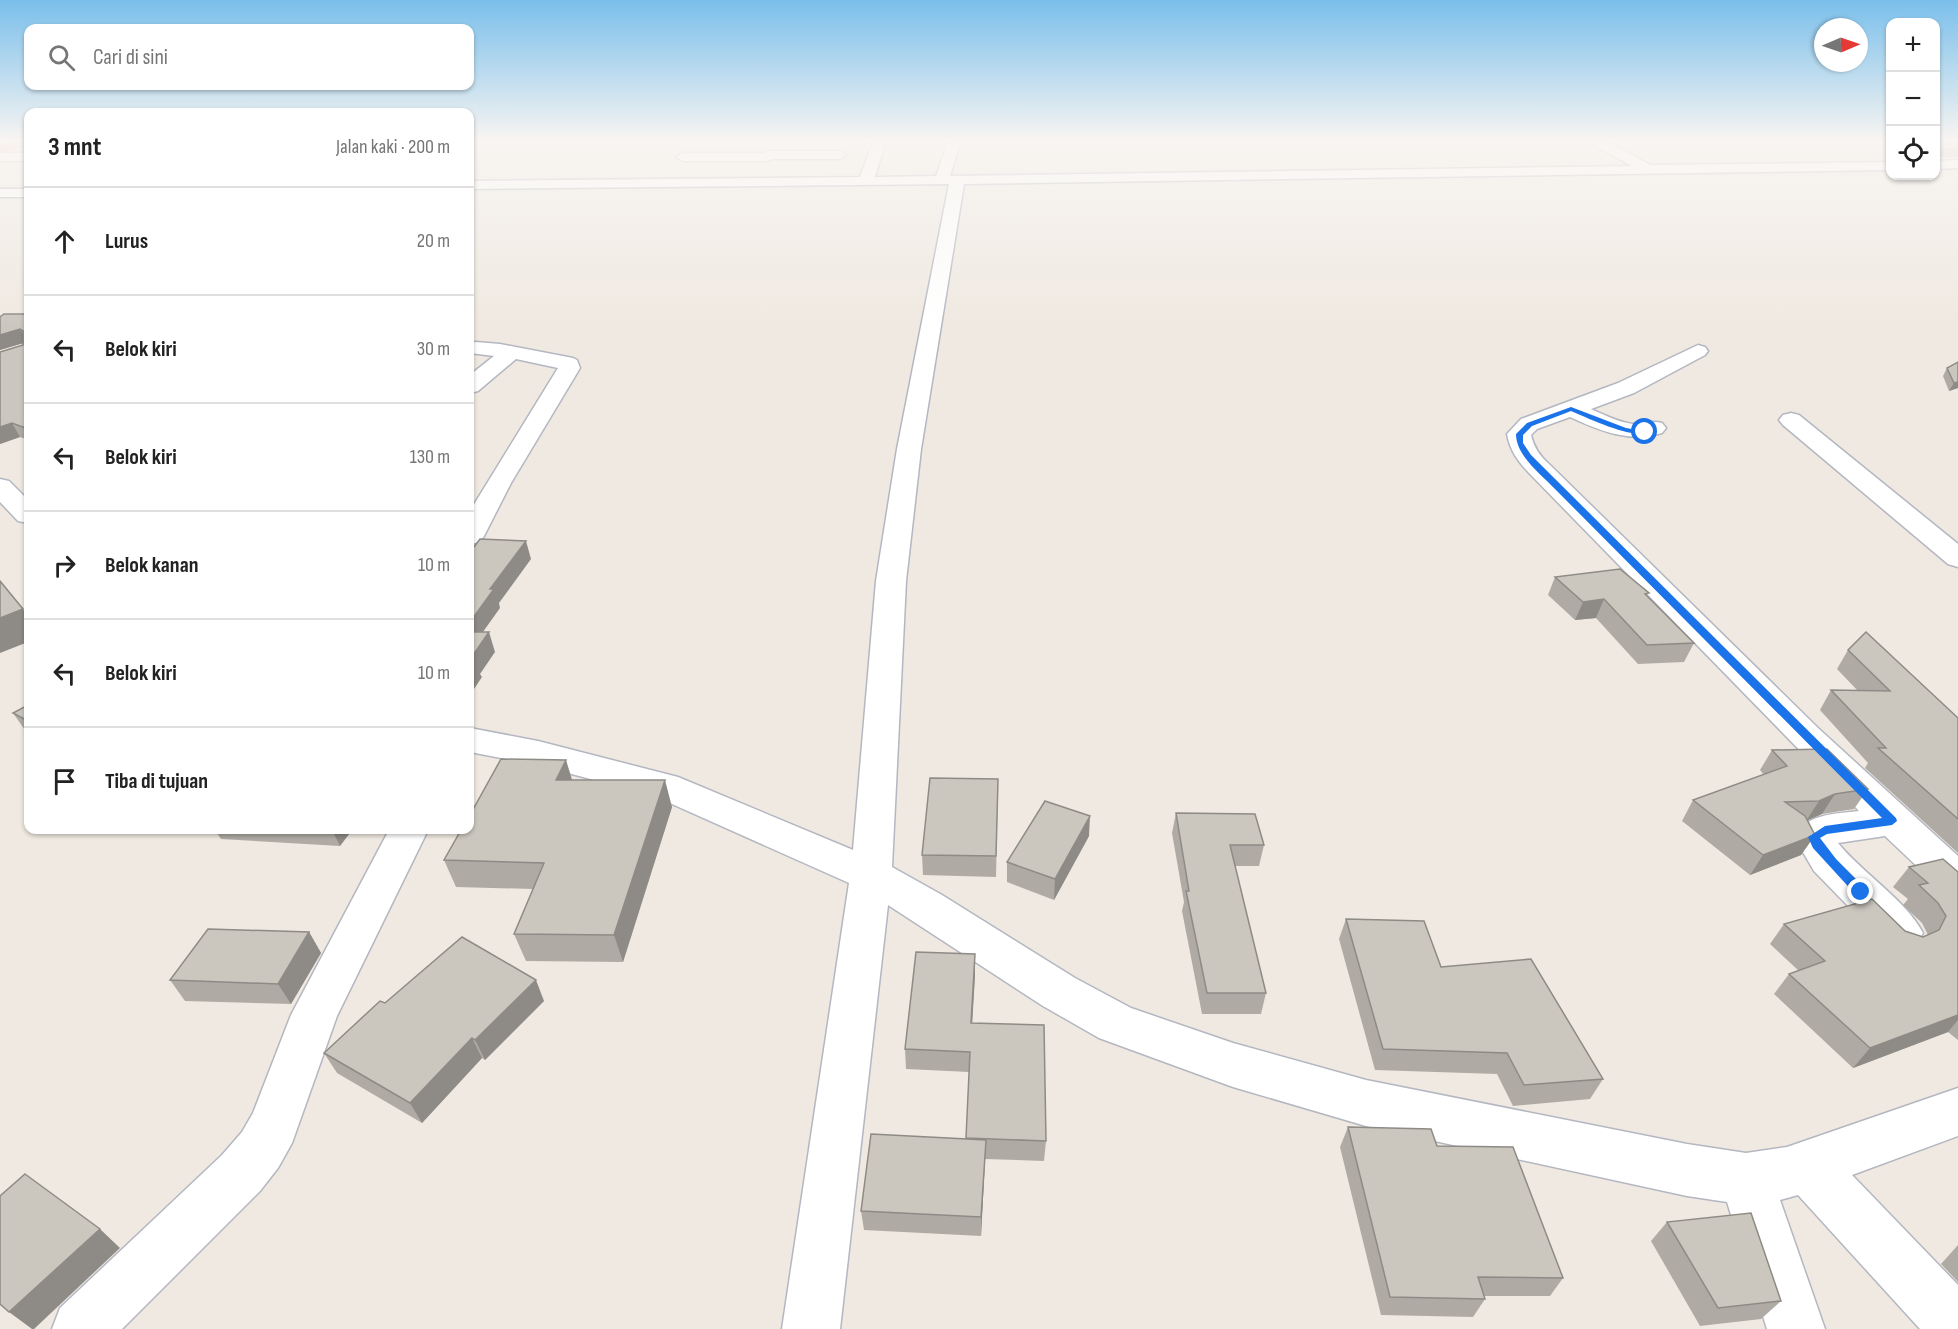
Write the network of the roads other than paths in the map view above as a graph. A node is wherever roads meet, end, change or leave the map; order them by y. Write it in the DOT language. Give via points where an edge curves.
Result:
graph roads {
  1 [pos="947,202"];
  2 [pos="476,348"];
  3 [pos="1698,351"];
  4 [pos="511,353"];
  5 [pos="474,383"];
  6 [pos="1571,409"];
  7 [pos="1791,420"];
  8 [pos="1654,428"];
  9 [pos="498,483"];
  10 [pos="474,484"];
  11 [pos="0,487"];
  12 [pos="24,510"];
  13 [pos="474,528"];
  14 [pos="1958,558"];
  15 [pos="474,741"];
  16 [pos="1892,821"];
  17 [pos="406,834"];
  18 [pos="864,872"];
  19 [pos="1958,880"];
  20 [pos="1905,937"];
  21 [pos="1958,1112"];
  22 [pos="1806,1165"];
  23 [pos="1746,1179"];
  24 [pos="1958,1327"];
  25 [pos="81,1329"];
  26 [pos="811,1329"];
  27 [pos="1796,1329"];
  1 -- 18 [label="street" via="891,581"];
  2 -- 4 [label="street"];
  3 -- 6 [label="street" via="1626,388"];
  4 -- 5 [label="street"];
  4 -- 9 [label="street" via="569,364 569,368"];
  6 -- 8 [label="street" via="1633,432"];
  6 -- 16 [label="street" via="1529,424 1519,434 1519,443 1528,456"];
  7 -- 14 [label="street"];
  9 -- 10 [label="street"];
  9 -- 13 [label="street"];
  11 -- 12 [label="street"];
  15 -- 18 [label="street" via="665,786"];
  16 -- 19 [label="street"];
  16 -- 20 [label="street" via="1825,830 1814,837 1832,862"];
  17 -- 25 [label="street" via="314,1015 274,1126 260,1150"];
  18 -- 23 [label="street" via="1116,1024 1233,1065 1366,1103"];
  18 -- 26 [label="street"];
  21 -- 22 [label="street"];
  22 -- 23 [label="street" via="1787,1173"];
  22 -- 24 [label="street"];
  23 -- 27 [label="street"];
}
